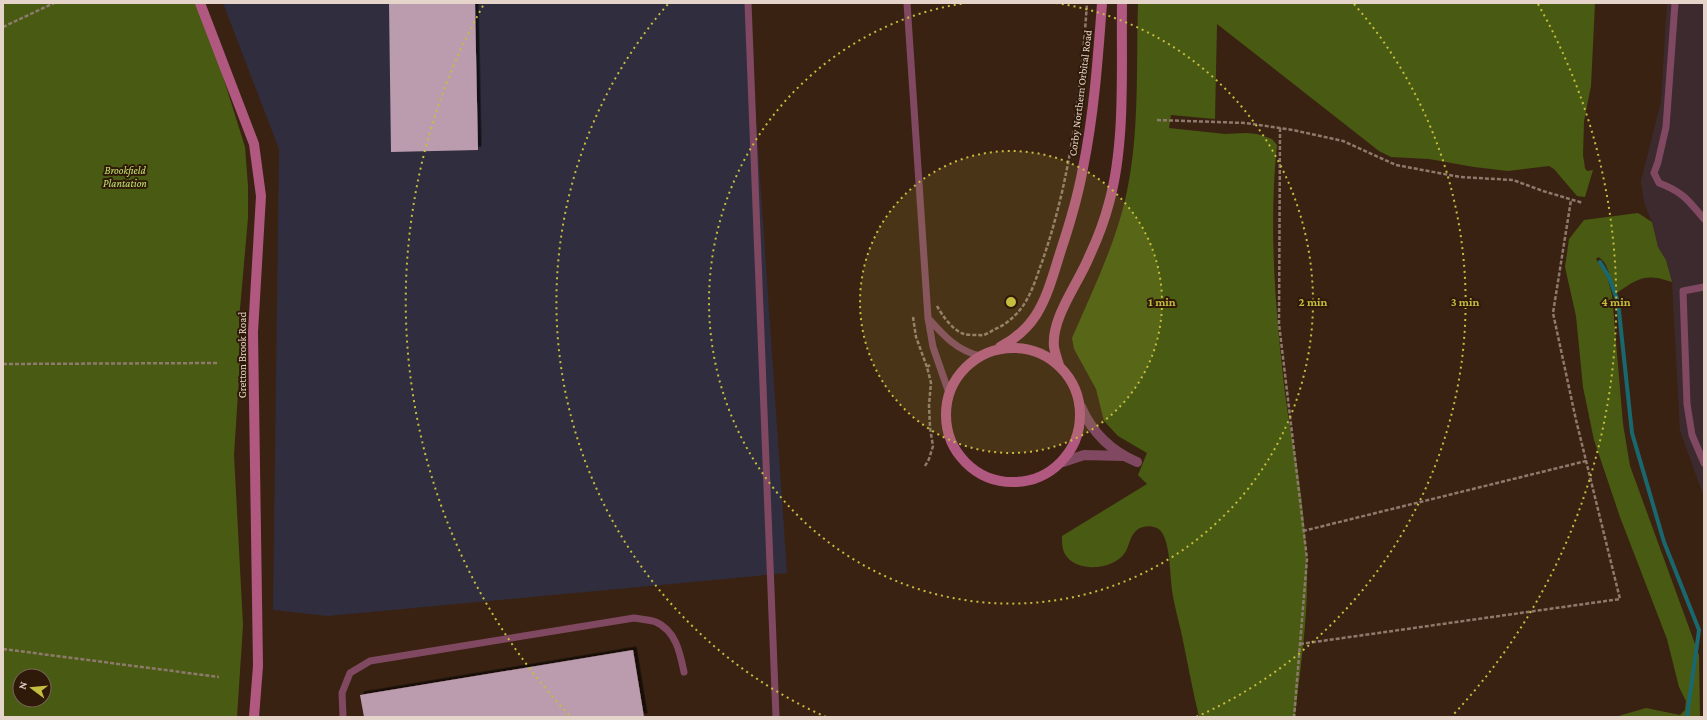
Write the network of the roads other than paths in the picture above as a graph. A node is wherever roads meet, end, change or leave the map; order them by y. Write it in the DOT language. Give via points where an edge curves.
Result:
graph roads {
  1 [pos="200,3"];
  2 [pos="748,3"];
  3 [pos="907,3"];
  4 [pos="1102,3"];
  5 [pos="1122,3"];
  6 [pos="1675,3"];
  7 [pos="1704,220"];
  8 [pos="1704,286"];
  9 [pos="928,318"];
  10 [pos="995,350"];
  11 [pos="981,356"];
  12 [pos="1059,365"];
  13 [pos="949,393"];
  14 [pos="1081,407"];
  15 [pos="1125,456"];
  16 [pos="1063,462"];
  17 [pos="1137,462"];
  18 [pos="1704,463"];
  19 [pos="684,672"];
  20 [pos="254,717"];
  21 [pos="343,717"];
  22 [pos="776,717"];
  1 -- 20 [label="street, Gretton Brook Road" via="254,144 261,196 252,332 258,666"];
  2 -- 22 [label="lane"];
  3 -- 9 [label="lane"];
  4 -- 10 [label="street, Corby Northern Orbital Road" via="1093,106 1083,168 1071,218 1046,296 1036,316 1020,334"];
  5 -- 12 [label="street" via="1120,126 1115,172 1098,238 1060,314 1054,347"];
  6 -- 7 [label="lane" via="1666,127 1654,173 1659,183 1676,189"];
  8 -- 18 [label="lane" via="1683,291 1688,404 1692,435"];
  9 -- 11 [label="lane" via="954,344"];
  9 -- 13 [label="lane" via="933,347"];
  10 -- 11 [label="street"];
  10 -- 12 [label="street" via="1018,347 1040,353"];
  11 -- 13 [label="street" via="957,378"];
  12 -- 14 [label="street" via="1077,391"];
  13 -- 16 [label="street" via="946,412 948,432 955,450 968,466 987,478 1008,483 1028,482 1047,474"];
  14 -- 15 [label="street" via="1095,432"];
  14 -- 16 [label="street" via="1080,426 1074,445"];
  15 -- 16 [label="street" via="1084,455"];
  15 -- 17 [label="street"];
  19 -- 21 [label="lane" via="680,652 672,634 656,622 634,618 370,661 350,674 342,693"];
}
